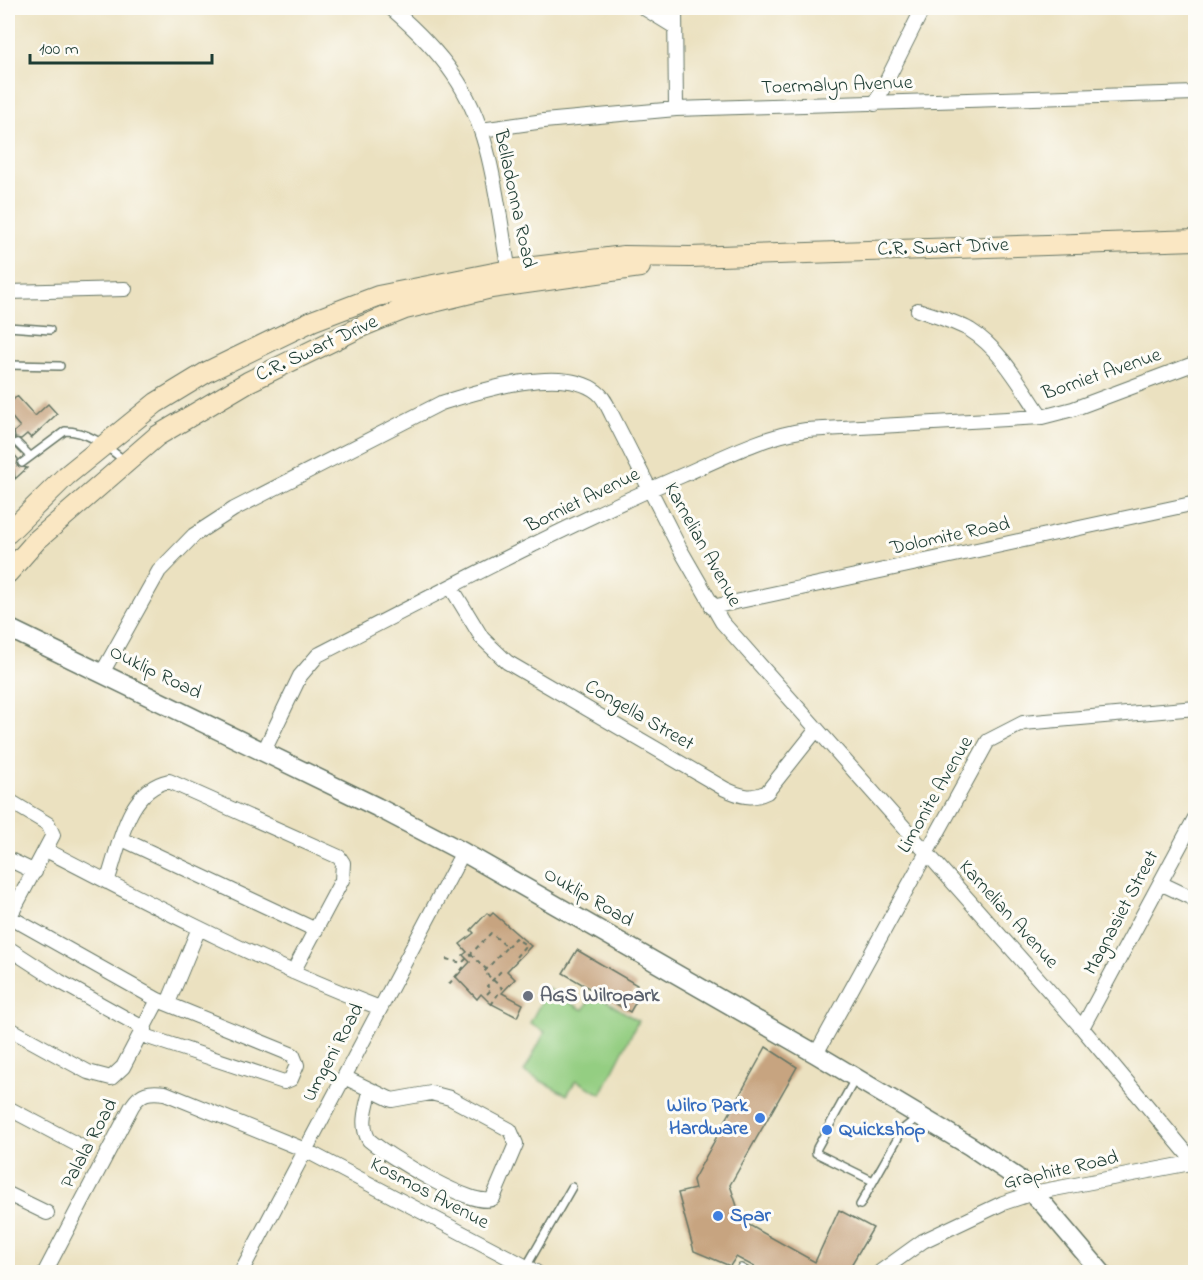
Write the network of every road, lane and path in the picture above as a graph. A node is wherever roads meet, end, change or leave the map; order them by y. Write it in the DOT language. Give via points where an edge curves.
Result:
graph roads {
  1 [pos="391,8"];
  2 [pos="644,8"];
  3 [pos="675,8"];
  4 [pos="923,8"];
  5 [pos="675,27"];
  6 [pos="1196,93"];
  7 [pos="875,104"];
  8 [pos="676,109"];
  9 [pos="481,130"];
  10 [pos="1196,240"];
  11 [pos="511,278"];
  12 [pos="125,289"];
  13 [pos="8,292"];
  14 [pos="918,310"];
  15 [pos="8,327"];
  16 [pos="50,330"];
  17 [pos="1196,363"];
  18 [pos="8,364"];
  19 [pos="60,366"];
  20 [pos="1042,417"];
  21 [pos="17,443"];
  22 [pos="103,444"];
  23 [pos="30,456"];
  24 [pos="125,461"];
  25 [pos="22,463"];
  26 [pos="649,490"];
  27 [pos="1196,503"];
  28 [pos="8,528"];
  29 [pos="8,573"];
  30 [pos="451,586"];
  31 [pos="712,607"];
  32 [pos="8,628"];
  33 [pos="102,673"];
  34 [pos="1196,708"];
  35 [pos="817,729"];
  36 [pos="264,751"];
  37 [pos="8,800"];
  38 [pos="1196,816"];
  39 [pos="122,839"];
  40 [pos="46,850"];
  41 [pos="463,852"];
  42 [pos="926,852"];
  43 [pos="8,859"];
  44 [pos="34,872"];
  45 [pos="107,882"];
  46 [pos="1160,883"];
  47 [pos="1196,900"];
  48 [pos="8,919"];
  49 [pos="199,928"];
  50 [pos="316,930"];
  51 [pos="507,947"];
  52 [pos="8,948"];
  53 [pos="471,954"];
  54 [pos="515,958"];
  55 [pos="446,959"];
  56 [pos="462,963"];
  57 [pos="487,969"];
  58 [pos="503,969"];
  59 [pos="293,972"];
  60 [pos="492,980"];
  61 [pos="449,984"];
  62 [pos="487,994"];
  63 [pos="163,1002"];
  64 [pos="380,1008"];
  65 [pos="489,1008"];
  66 [pos="8,1028"];
  67 [pos="1082,1028"];
  68 [pos="144,1032"];
  69 [pos="816,1054"];
  70 [pos="344,1077"];
  71 [pos="855,1078"];
  72 [pos="370,1092"];
  73 [pos="8,1108"];
  74 [pos="920,1116"];
  75 [pos="80,1146"];
  76 [pos="305,1150"];
  77 [pos="1195,1162"];
  78 [pos="873,1181"];
  79 [pos="572,1187"];
  80 [pos="1033,1193"];
  81 [pos="8,1194"];
  82 [pos="860,1205"];
  83 [pos="47,1213"];
  84 [pos="531,1270"];
  85 [pos="45,1272"];
  86 [pos="241,1272"];
  87 [pos="880,1272"];
  88 [pos="1101,1272"];
  1 -- 9 [label="street, Belladonna Road" via="435,50 455,76"];
  2 -- 5 [label="street"];
  3 -- 5 [label="street"];
  4 -- 7 [label="street"];
  5 -- 8 [label="street"];
  6 -- 7 [label="street, Toermalyn Avenue"];
  7 -- 8 [label="street, Toermalyn Avenue"];
  8 -- 9 [label="street, Toermalyn Avenue"];
  9 -- 11 [label="street, Belladonna Road"];
  10 -- 11 [label="main road, C.R. Swart Drive" via="624,256"];
  11 -- 22 [label="main road, C.R. Swart Drive" via="378,296 312,321 207,372 156,403"];
  11 -- 24 [label="main road, C.R. Swart Drive" via="405,309 363,326 192,413"];
  12 -- 13 [label="street"];
  14 -- 20 [label="street" via="977,335 1000,358"];
  15 -- 16 [label="lane"];
  17 -- 20 [label="street, Borniet Avenue"];
  18 -- 19 [label="lane"];
  20 -- 26 [label="street, Borniet Avenue" via="794,432 738,451"];
  21 -- 23 [label="lane"];
  22 -- 23 [label="lane" via="82,432 65,431"];
  22 -- 24 [label="lane"];
  22 -- 28 [label="main road, C.R. Swart Drive"];
  23 -- 25 [label="lane"];
  24 -- 29 [label="main road, C.R. Swart Drive" via="37,540"];
  26 -- 30 [label="street, Borniet Avenue"];
  26 -- 31 [label="street, Karnelian Avenue"];
  26 -- 33 [label="street, Karnelian Avenue" via="599,393 588,386 560,379 536,381 441,403 234,509 194,535 159,572"];
  27 -- 31 [label="street, Dolomite Road"];
  30 -- 35 [label="street, Congella Street" via="482,638 507,662 741,796 768,792"];
  30 -- 36 [label="street, Borniet Avenue" via="311,660"];
  31 -- 35 [label="street, Karnelian Avenue"];
  32 -- 33 [label="street, Ouklip Road"];
  33 -- 36 [label="street, Ouklip Road"];
  34 -- 42 [label="street, Limonite Avenue" via="1029,723 999,734 982,748"];
  35 -- 42 [label="street, Karnelian Avenue"];
  36 -- 41 [label="street, Ouklip Road"];
  37 -- 40 [label="street" via="48,824 53,835"];
  38 -- 46 [label="street, Magnasiet Street"];
  39 -- 45 [label="street"];
  39 -- 50 [label="street"];
  39 -- 50 [label="street" via="133,806 157,783 169,781 339,857 343,863 342,880"];
  40 -- 44 [label="street"];
  40 -- 45 [label="street"];
  41 -- 64 [label="street, Umgeni Road"];
  41 -- 69 [label="street, Ouklip Road"];
  42 -- 67 [label="street, Karnelian Avenue"];
  42 -- 69 [label="street, Limonite Avenue"];
  43 -- 44 [label="street"];
  44 -- 48 [label="street"];
  45 -- 49 [label="street"];
  46 -- 47 [label="street"];
  46 -- 67 [label="street, Magnasiet Street"];
  48 -- 63 [label="street"];
  49 -- 59 [label="street"];
  49 -- 63 [label="street"];
  50 -- 59 [label="street"];
  51 -- 53 [label="path" via="491,933"];
  51 -- 54 [label="path" via="515,938 526,945"];
  51 -- 57 [label="path"];
  52 -- 68 [label="street"];
  53 -- 56 [label="path"];
  53 -- 57 [label="path"];
  55 -- 56 [label="path"];
  56 -- 61 [label="path" via="463,968"];
  57 -- 60 [label="path" via="484,972"];
  58 -- 60 [label="path"];
  59 -- 64 [label="street"];
  60 -- 62 [label="path"];
  60 -- 65 [label="path" via="502,988"];
  63 -- 68 [label="street"];
  63 -- 68 [label="street" via="293,1055 297,1065 294,1075 288,1081 280,1081"];
  64 -- 70 [label="street, Umgeni Road"];
  66 -- 68 [label="street" via="106,1078 123,1067"];
  67 -- 77 [label="street, Karnelian Avenue"];
  69 -- 71 [label="street, Ouklip Road"];
  70 -- 72 [label="street"];
  70 -- 76 [label="street, Umgeni Road"];
  71 -- 74 [label="street, Ouklip Road"];
  71 -- 78 [label="lane" via="816,1153"];
  72 -- 72 [label="street" via="392,1100 438,1094 510,1130 516,1144 493,1198 486,1202 465,1196 369,1140 364,1118"];
  73 -- 75 [label="street"];
  74 -- 78 [label="lane" via="903,1129"];
  74 -- 80 [label="street, Ouklip Road" via="1016,1176"];
  76 -- 84 [label="street, Kosmos Avenue"];
  76 -- 85 [label="street, Palala Road" via="165,1093 146,1092 132,1106"];
  76 -- 86 [label="street, Umgeni Road"];
  77 -- 80 [label="street, Graphite Road"];
  78 -- 82 [label="lane"];
  79 -- 84 [label="lane"];
  80 -- 87 [label="street, Graphite Road" via="965,1219 923,1241"];
  80 -- 88 [label="street, Ouklip Road"];
  81 -- 83 [label="street"];
}
